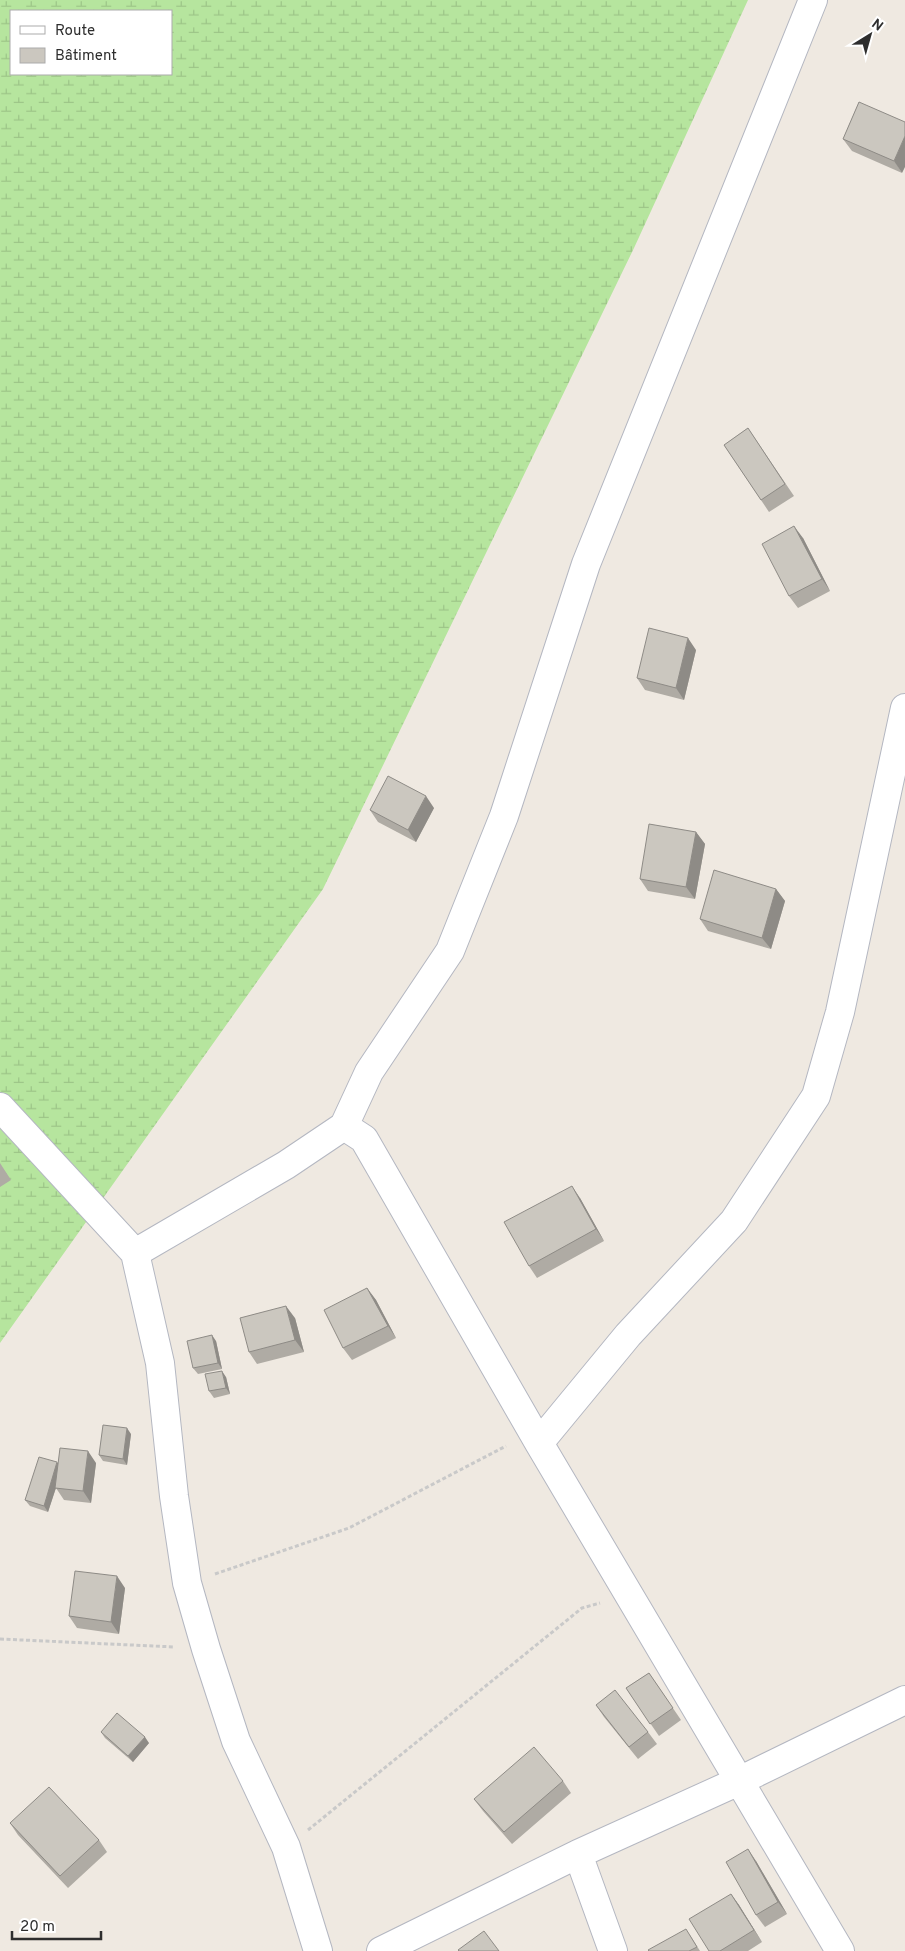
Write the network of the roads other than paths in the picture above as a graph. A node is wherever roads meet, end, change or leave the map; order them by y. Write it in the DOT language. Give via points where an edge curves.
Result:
graph roads {
  1 [pos="813,0"];
  2 [pos="905,708"];
  3 [pos="0,1107"];
  4 [pos="344,1126"];
  5 [pos="135,1253"];
  6 [pos="536,1437"];
  7 [pos="905,1700"];
  8 [pos="739,1781"];
  9 [pos="578,1854"];
  10 [pos="318,1951"];
  11 [pos="381,1951"];
  12 [pos="613,1951"];
  13 [pos="840,1951"];
  1 -- 4 [label="street" via="586,564 504,816 450,951 370,1072"];
  2 -- 6 [label="street" via="840,1012 816,1096 734,1221"];
  3 -- 5 [label="street"];
  4 -- 5 [label="street" via="286,1165"];
  4 -- 6 [label="street" via="364,1140"];
  5 -- 10 [label="street" via="160,1363 174,1496 188,1583 236,1741 286,1847"];
  6 -- 8 [label="street"];
  7 -- 8 [label="street"];
  8 -- 9 [label="street"];
  8 -- 13 [label="street"];
  9 -- 11 [label="street"];
  9 -- 12 [label="street"];
}
